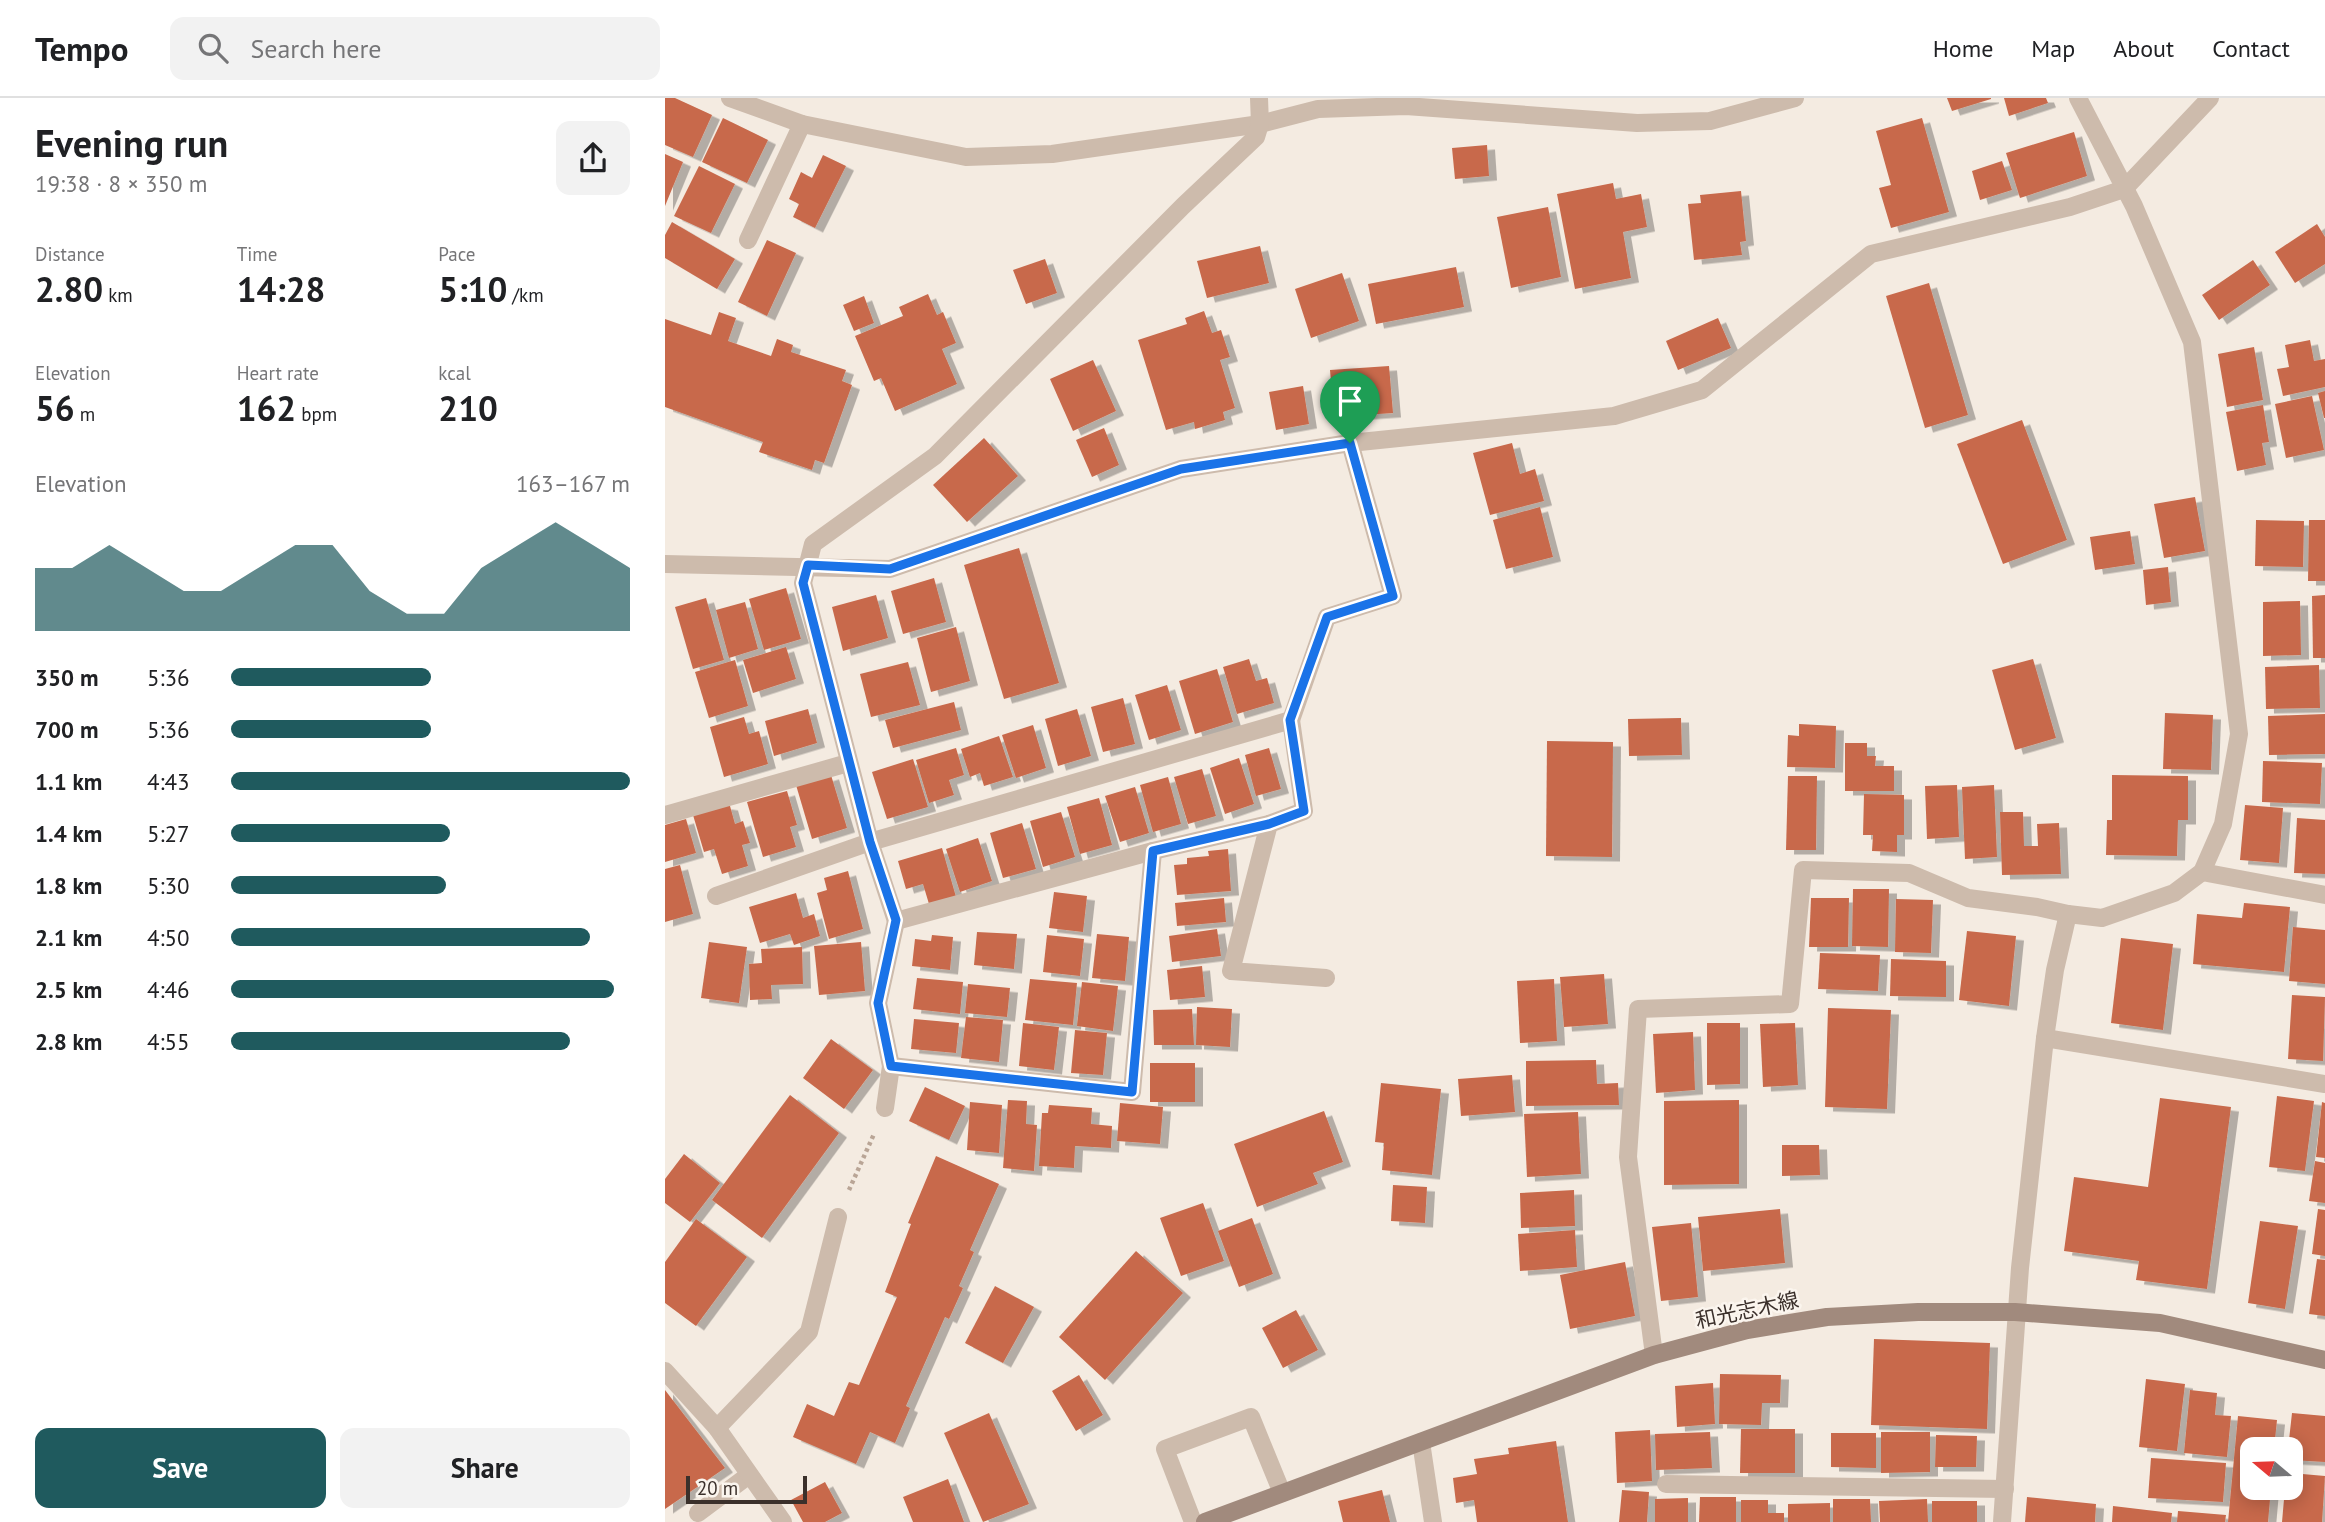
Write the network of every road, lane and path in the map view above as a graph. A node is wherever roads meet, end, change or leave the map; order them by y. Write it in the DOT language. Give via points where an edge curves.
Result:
graph roads {
  1 [pos="732,98"];
  2 [pos="1259,98"];
  3 [pos="1795,98"];
  4 [pos="2078,98"];
  5 [pos="2210,98"];
  6 [pos="802,124"];
  7 [pos="1259,124"];
  8 [pos="2124,189"];
  9 [pos="748,240"];
  10 [pos="1350,443"];
  11 [pos="665,565"];
  12 [pos="808,565"];
  13 [pos="1290,720"];
  14 [pos="848,763"];
  15 [pos="665,815"];
  16 [pos="1269,824"];
  17 [pos="870,842"];
  18 [pos="1153,851"];
  19 [pos="2203,872"];
  20 [pos="2325,895"];
  21 [pos="716,896"];
  22 [pos="2067,914"];
  23 [pos="896,920"];
  24 [pos="1326,978"];
  25 [pos="2045,1038"];
  26 [pos="891,1066"];
  27 [pos="2325,1084"];
  28 [pos="885,1108"];
  29 [pos="838,1217"];
  30 [pos="2015,1312"];
  31 [pos="1654,1355"];
  32 [pos="2325,1360"];
  33 [pos="665,1371"];
  34 [pos="717,1428"];
  35 [pos="1421,1442"];
  36 [pos="750,1475"];
  37 [pos="1666,1484"];
  38 [pos="2005,1489"];
  39 [pos="1282,1493"];
  40 [pos="698,1513"];
  41 [pos="783,1522"];
  42 [pos="1193,1522"];
  43 [pos="1205,1522"];
  44 [pos="1433,1522"];
  45 [pos="2003,1522"];
  1 -- 6 [label="street"];
  2 -- 7 [label="street"];
  3 -- 7 [label="street" via="1710,121 1637,123 1406,106 1318,109"];
  4 -- 8 [label="street"];
  5 -- 8 [label="street"];
  6 -- 7 [label="street" via="966,157 1052,154"];
  6 -- 9 [label="street"];
  7 -- 12 [label="street" via="1256,137 935,456 813,544"];
  8 -- 10 [label="street" via="2070,207 1871,254 1702,390 1614,416"];
  8 -- 19 [label="street" via="2192,342 2239,734 2223,824"];
  10 -- 12 [label="street" via="1181,469 890,569"];
  10 -- 13 [label="street" via="1393,596 1327,617"];
  11 -- 12 [label="street"];
  12 -- 14 [label="street" via="803,583"];
  13 -- 16 [label="street" via="1304,811"];
  13 -- 17 [label="street"];
  14 -- 15 [label="street"];
  14 -- 17 [label="street"];
  16 -- 18 [label="street"];
  16 -- 24 [label="street" via="1231,971"];
  17 -- 21 [label="street"];
  17 -- 23 [label="street"];
  18 -- 23 [label="street"];
  18 -- 26 [label="street" via="1132,1092"];
  19 -- 20 [label="street"];
  19 -- 22 [label="street" via="2174,893 2102,918"];
  22 -- 25 [label="street"];
  22 -- 31 [label="street" via="1968,898 1909,873 1803,870 1790,1004 1638,1009 1628,1157"];
  23 -- 26 [label="street" via="878,1003"];
  25 -- 27 [label="street"];
  25 -- 30 [label="street"];
  26 -- 28 [label="street"];
  28 -- 29 [label="path"];
  29 -- 34 [label="street" via="809,1332"];
  30 -- 31 [label="main road, 和光志木線" via="1827,1317 1748,1330"];
  30 -- 32 [label="main road, 和光志木線" via="2160,1323"];
  30 -- 38 [label="street"];
  31 -- 35 [label="main road, 和光志木線"];
  33 -- 34 [label="street"];
  34 -- 36 [label="street"];
  35 -- 39 [label="main road, 和光志木線"];
  35 -- 44 [label="street"];
  36 -- 40 [label="street"];
  36 -- 41 [label="street"];
  37 -- 38 [label="street"];
  38 -- 45 [label="street"];
  39 -- 42 [label="street" via="1251,1417 1165,1450"];
  39 -- 43 [label="main road, 和光志木線"];
}
